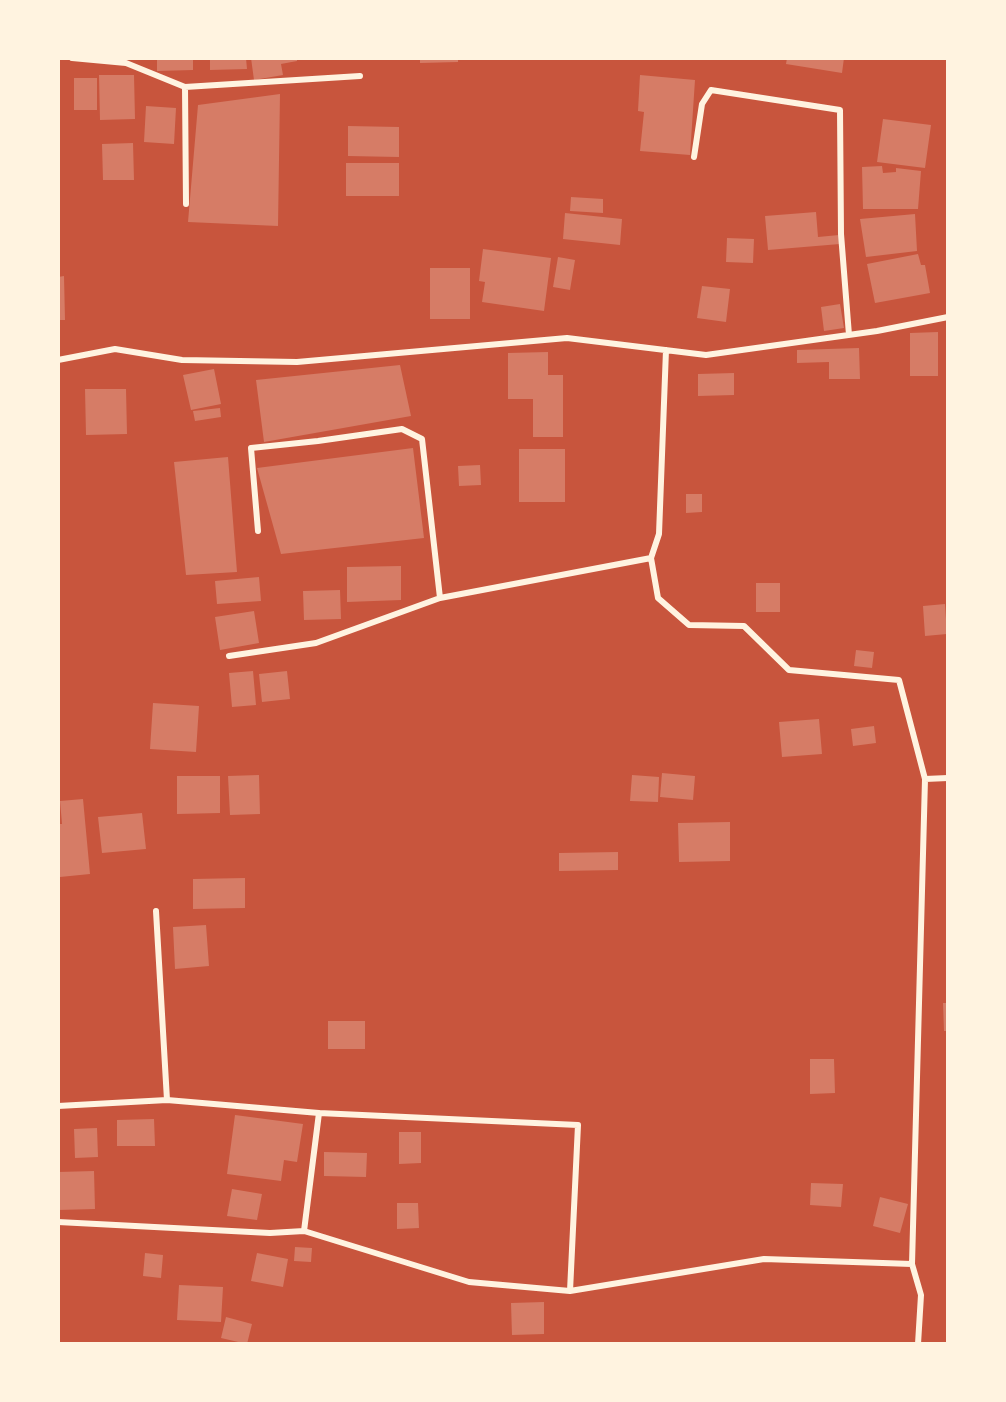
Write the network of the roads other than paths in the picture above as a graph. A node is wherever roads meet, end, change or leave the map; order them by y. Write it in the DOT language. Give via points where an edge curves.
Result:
graph roads {
  1 [pos="72,58"];
  2 [pos="360,76"];
  3 [pos="185,87"];
  4 [pos="694,157"];
  5 [pos="186,204"];
  6 [pos="948,317"];
  7 [pos="849,335"];
  8 [pos="666,350"];
  9 [pos="58,360"];
  10 [pos="258,531"];
  11 [pos="651,558"];
  12 [pos="440,598"];
  13 [pos="229,656"];
  14 [pos="948,778"];
  15 [pos="925,779"];
  16 [pos="156,911"];
  17 [pos="167,1100"];
  18 [pos="58,1106"];
  19 [pos="320,1113"];
  20 [pos="58,1222"];
  21 [pos="304,1231"];
  22 [pos="912,1264"];
  23 [pos="570,1291"];
  24 [pos="918,1344"];
  1 -- 3 [label="street" via="126,63"];
  2 -- 3 [label="street"];
  3 -- 5 [label="street"];
  4 -- 7 [label="street" via="702,104 711,90 840,110 841,234"];
  6 -- 7 [label="street"];
  7 -- 8 [label="street" via="706,355"];
  8 -- 9 [label="street" via="567,338 297,362 182,360 115,349"];
  8 -- 11 [label="street" via="659,534"];
  10 -- 12 [label="street" via="251,448 402,429 422,439"];
  11 -- 12 [label="street"];
  11 -- 15 [label="street" via="658,598 689,625 744,626 789,670 899,680"];
  12 -- 13 [label="street" via="316,643"];
  14 -- 15 [label="street"];
  15 -- 22 [label="street"];
  16 -- 17 [label="street"];
  17 -- 18 [label="street"];
  17 -- 19 [label="street"];
  19 -- 21 [label="street"];
  19 -- 23 [label="street" via="578,1125"];
  20 -- 21 [label="street" via="270,1233"];
  21 -- 23 [label="street" via="469,1282"];
  22 -- 23 [label="street" via="764,1259"];
  22 -- 24 [label="street" via="921,1295"];
}
